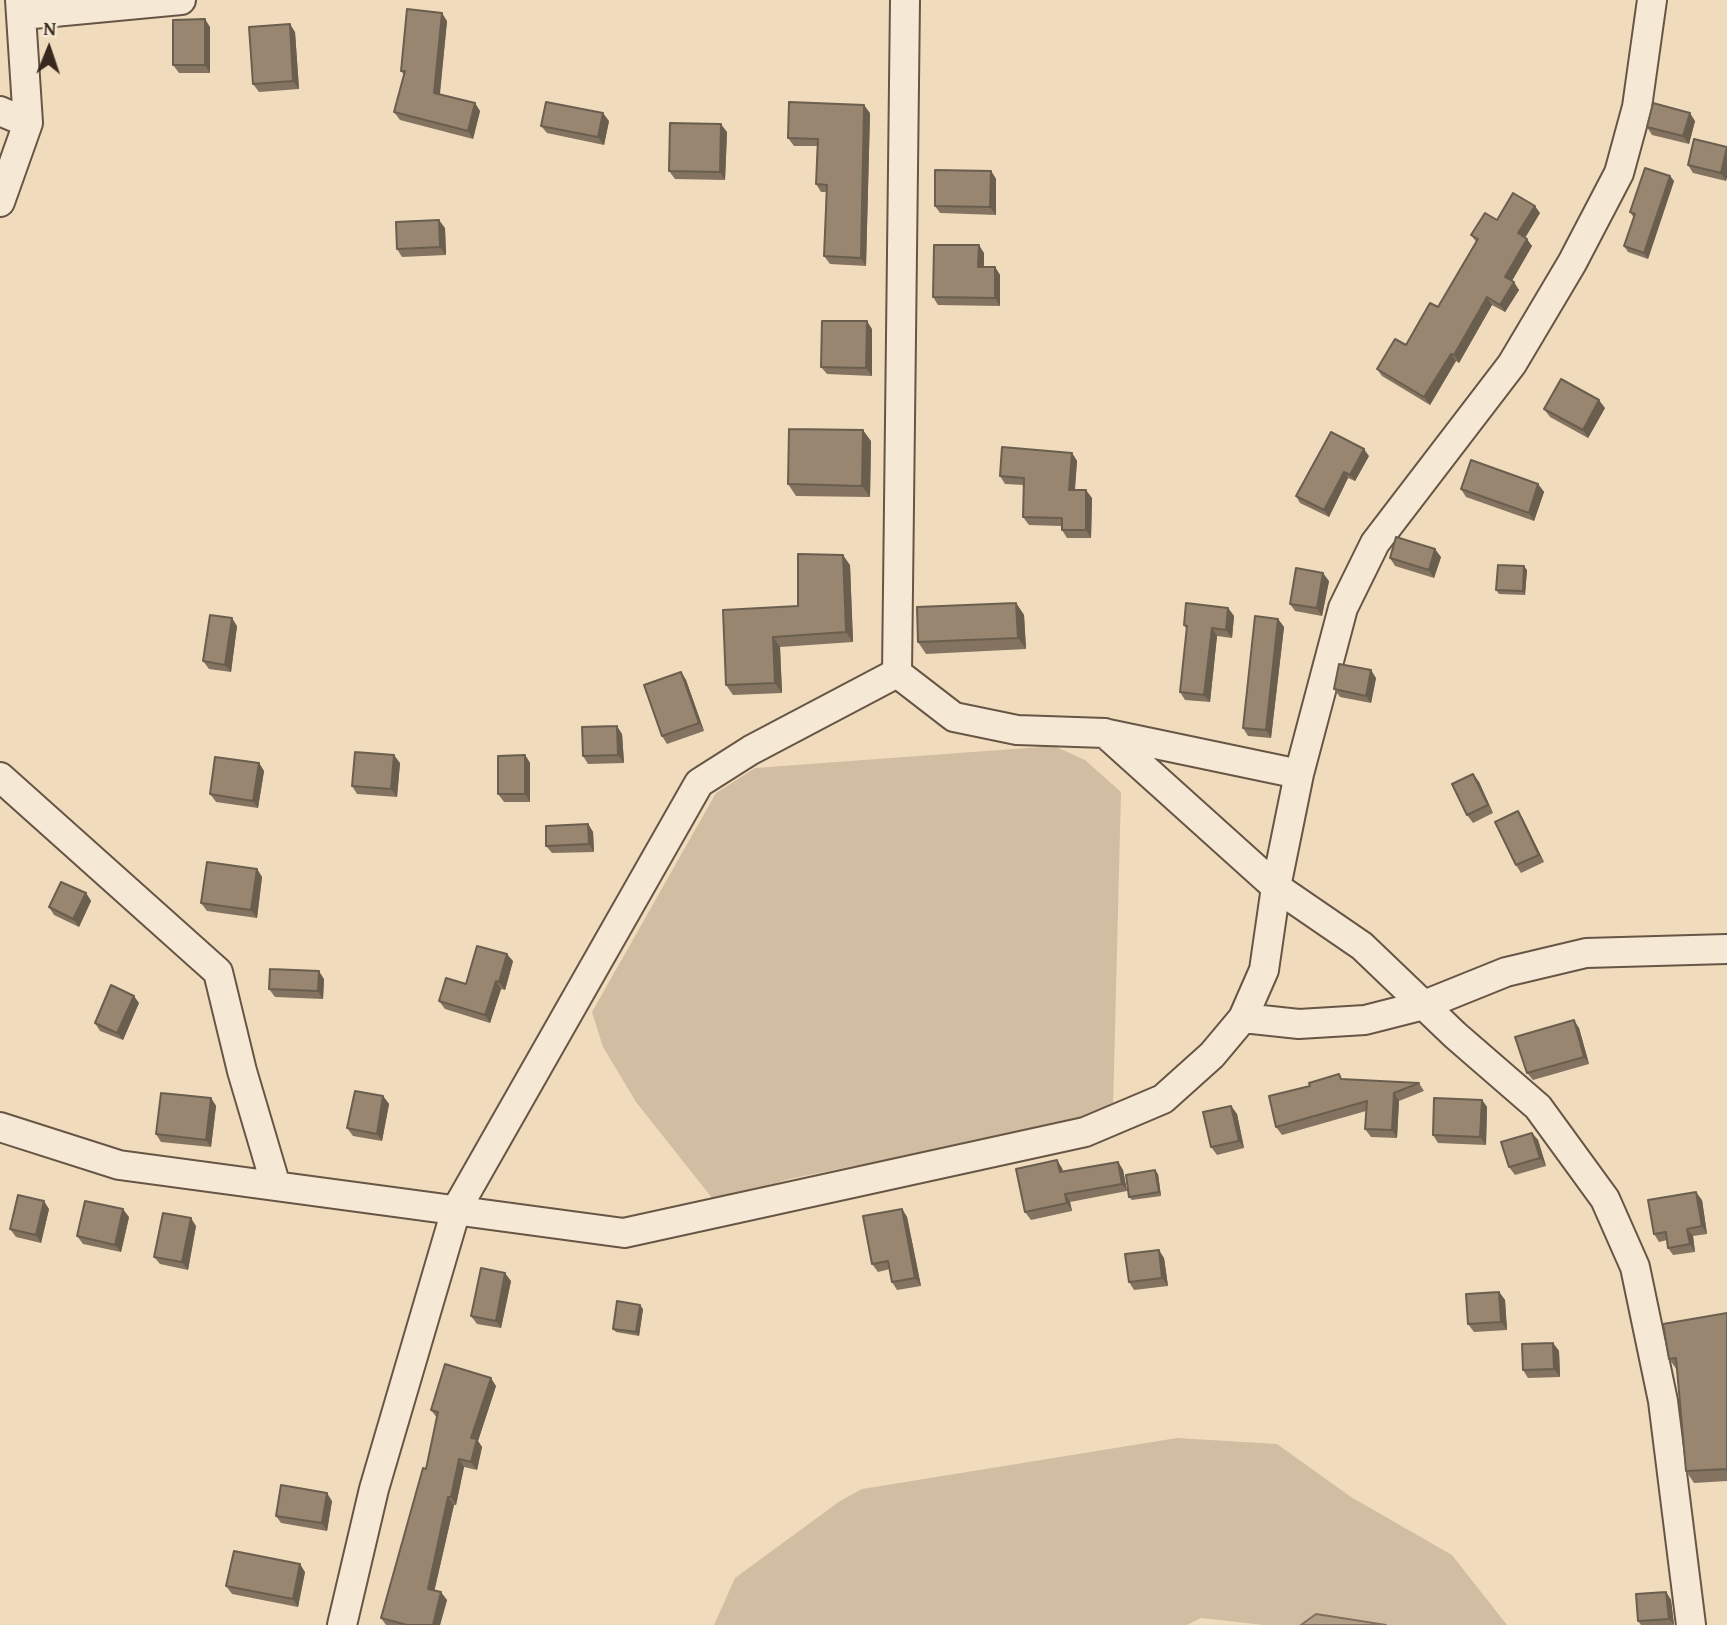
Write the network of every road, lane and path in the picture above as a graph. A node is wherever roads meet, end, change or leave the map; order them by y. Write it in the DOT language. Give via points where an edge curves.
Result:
graph roads {
  1 [pos="181,0"];
  2 [pos="905,0"];
  3 [pos="1652,0"];
  4 [pos="21,7"];
  5 [pos="0,111"];
  6 [pos="28,123"];
  7 [pos="0,202"];
  8 [pos="897,673"];
  9 [pos="1105,733"];
  10 [pos="1299,774"];
  11 [pos="0,777"];
  12 [pos="1276,887"];
  13 [pos="1727,949"];
  14 [pos="1424,1005"];
  15 [pos="1243,1018"];
  16 [pos="0,1127"];
  17 [pos="276,1186"];
  18 [pos="456,1210"];
  19 [pos="342,1625"];
  20 [pos="1691,1625"];
  1 -- 4 [label="street"];
  2 -- 8 [label="street"];
  3 -- 10 [label="street" via="1637,107 1619,173 1512,364 1375,543 1343,608"];
  4 -- 6 [label="street"];
  5 -- 6 [label="street"];
  6 -- 7 [label="street"];
  8 -- 9 [label="street" via="954,716 1017,730"];
  8 -- 18 [label="street" via="751,750 699,783"];
  9 -- 10 [label="street"];
  9 -- 12 [label="street"];
  10 -- 12 [label="street"];
  11 -- 17 [label="street" via="218,972"];
  12 -- 14 [label="street" via="1362,946"];
  12 -- 15 [label="street" via="1264,970"];
  13 -- 14 [label="street" via="1586,953 1506,972"];
  14 -- 15 [label="street" via="1365,1020 1299,1024"];
  14 -- 20 [label="street" via="1538,1107 1605,1199 1635,1267 1663,1401"];
  15 -- 18 [label="street" via="1212,1055 1163,1100 1085,1132 624,1233"];
  16 -- 17 [label="street" via="119,1165"];
  17 -- 18 [label="street"];
  18 -- 19 [label="street" via="374,1489"];
}
